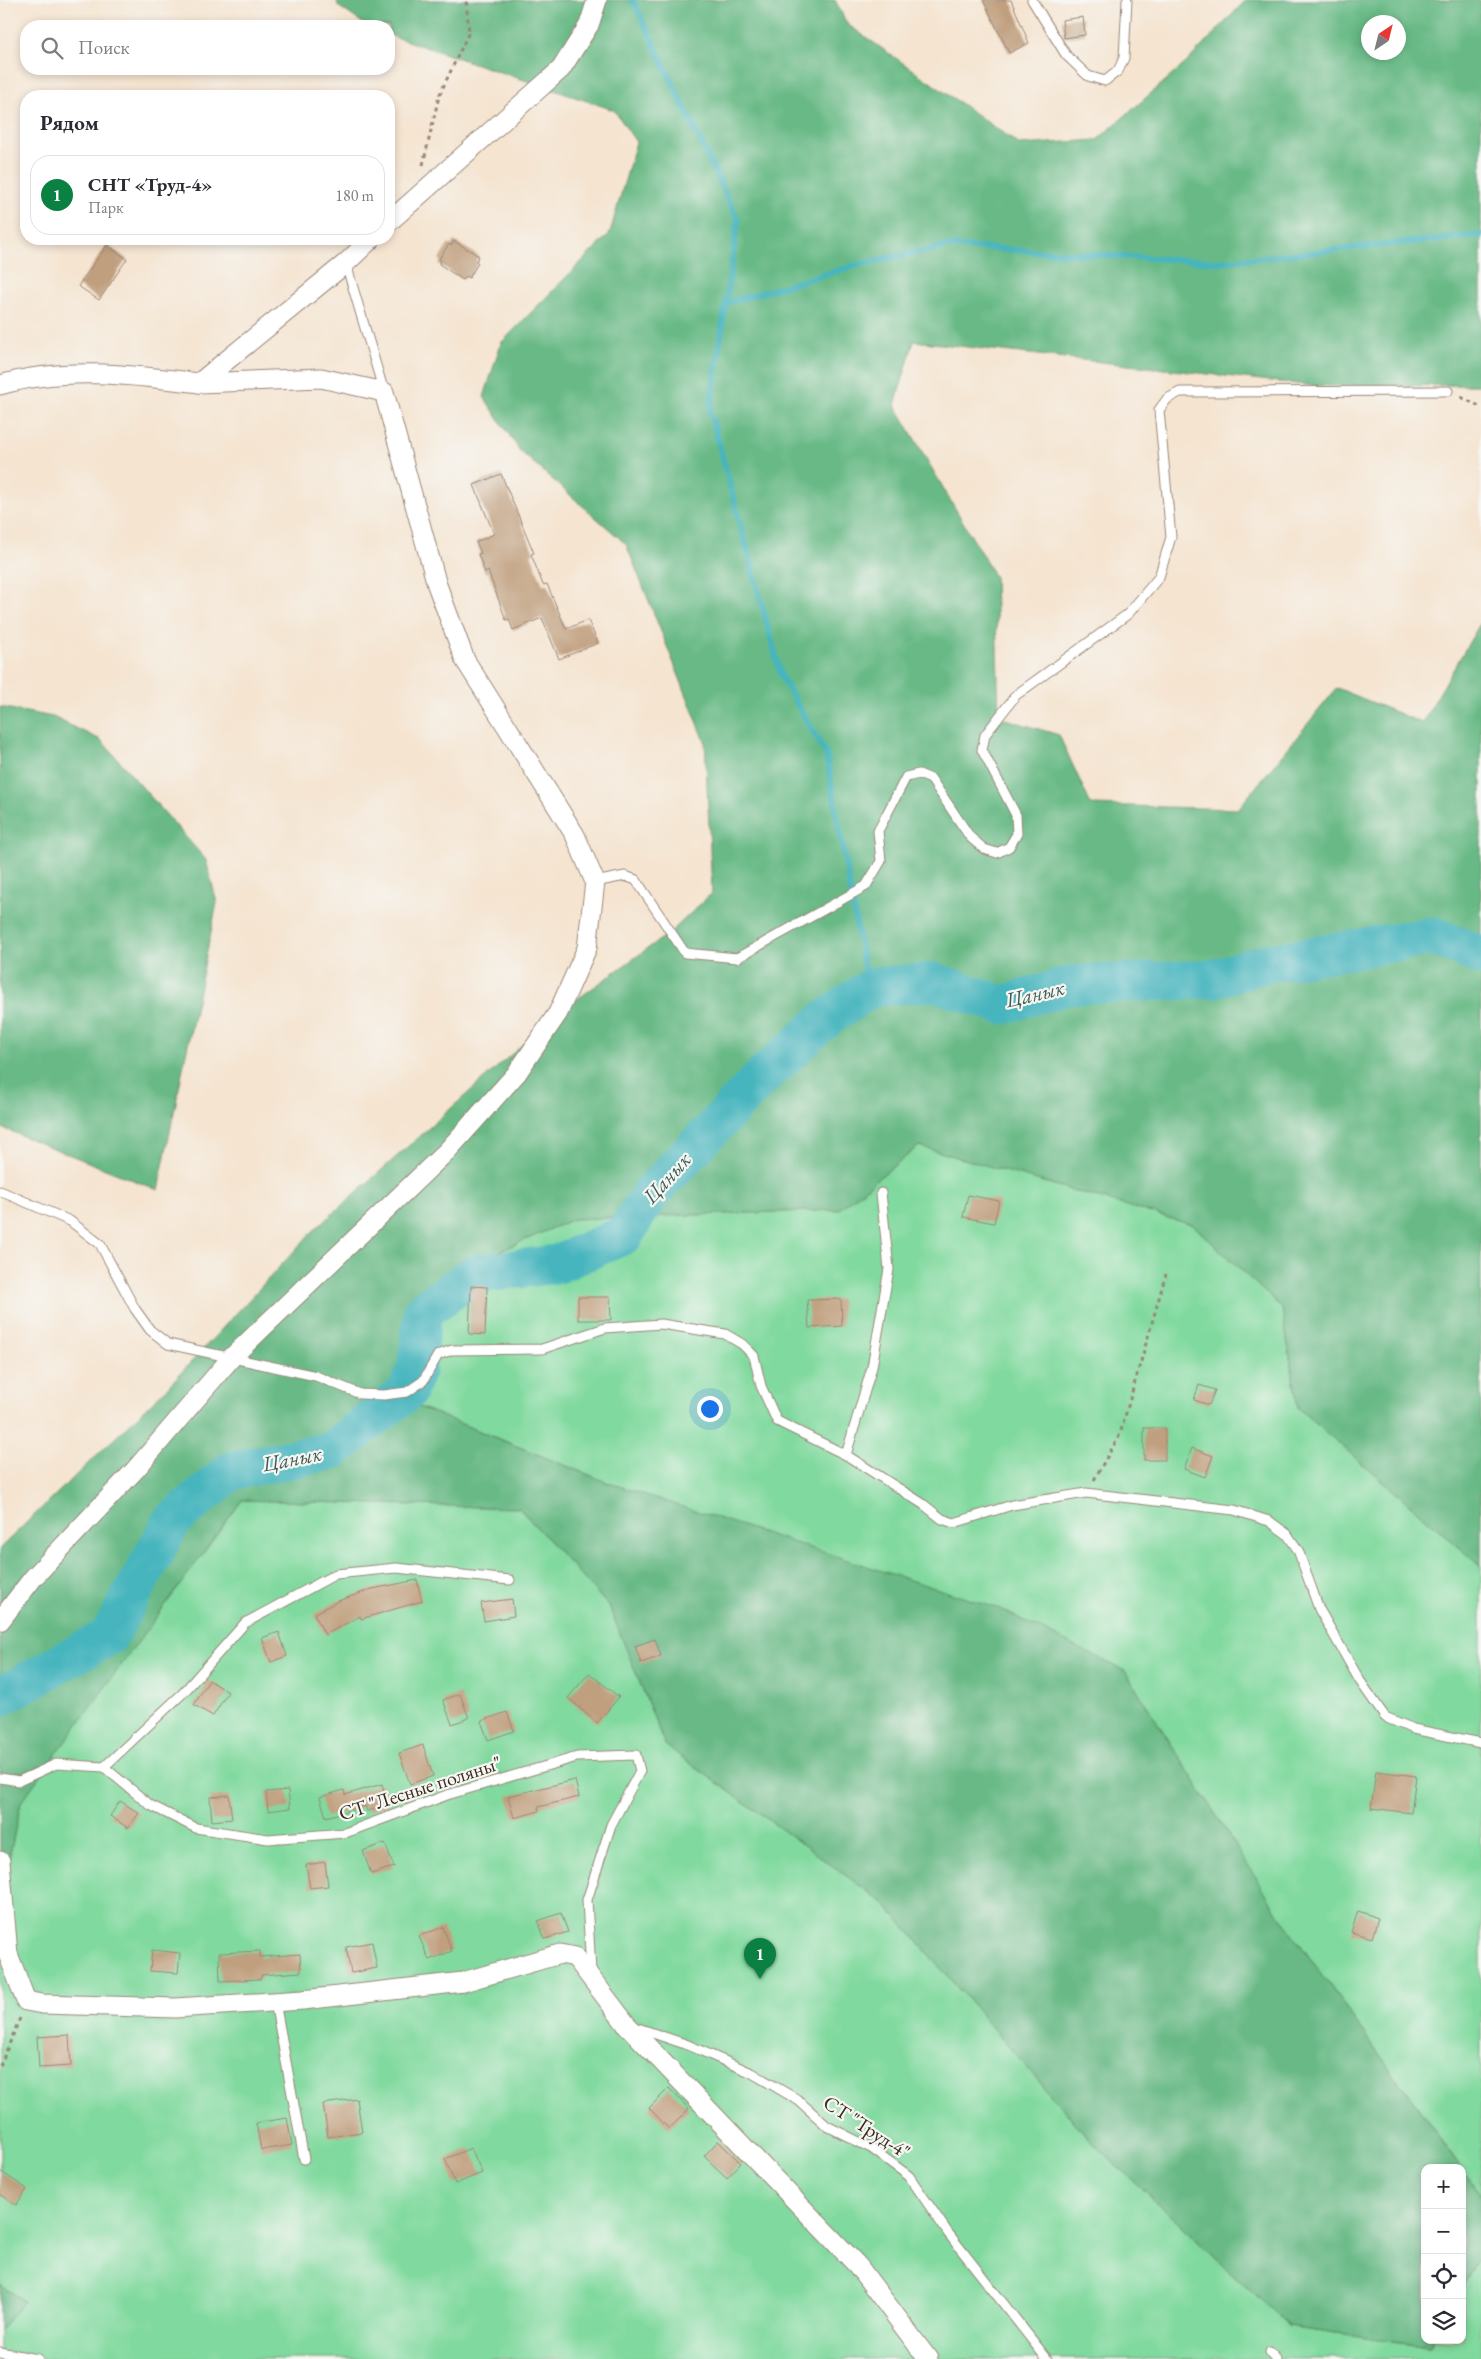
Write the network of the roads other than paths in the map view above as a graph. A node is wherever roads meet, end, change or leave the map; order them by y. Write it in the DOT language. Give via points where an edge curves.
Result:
graph roads {
  1 [pos="597,0"];
  2 [pos="1032,0"];
  3 [pos="1127,0"];
  4 [pos="395,216"];
  5 [pos="365,245"];
  6 [pos="346,263"];
  7 [pos="199,383"];
  8 [pos="0,384"];
  9 [pos="1448,390"];
  10 [pos="384,392"];
  11 [pos="595,882"];
  12 [pos="0,1191"];
  13 [pos="880,1193"];
  14 [pos="232,1357"];
  15 [pos="846,1455"];
  16 [pos="510,1580"];
  17 [pos="0,1621"];
  18 [pos="1481,1743"];
  19 [pos="104,1767"];
  20 [pos="0,1778"];
  21 [pos="0,1861"];
  22 [pos="591,1979"];
  23 [pos="275,2002"];
  24 [pos="626,2024"];
  25 [pos="304,2159"];
  26 [pos="0,2352"];
  27 [pos="38,2359"];
  28 [pos="928,2359"];
  29 [pos="1047,2359"];
  1 -- 4 [label="street" via="589,25 561,70"];
  2 -- 3 [label="lane" via="1066,55 1088,76 1105,81 1118,71 1124,58"];
  5 -- 6 [label="street"];
  6 -- 7 [label="street"];
  6 -- 10 [label="lane"];
  7 -- 8 [label="street" via="133,375 68,373"];
  7 -- 10 [label="street" via="321,378"];
  9 -- 11 [label="lane" via="1180,392 1167,400 1159,410 1171,537 1159,577 1128,614 1016,695 984,735 982,750 1016,815 1017,834 1009,848 997,853 984,850 970,837 931,779 918,774 906,777 878,831 881,861 866,886 737,958 685,952 636,880 624,876"];
  10 -- 11 [label="street" via="437,585 465,660 575,835"];
  11 -- 14 [label="street" via="587,948 558,1013 517,1073 448,1150"];
  12 -- 14 [label="lane" via="70,1221 100,1244 135,1309 150,1330 168,1344"];
  13 -- 15 [label="lane" via="888,1269 872,1367"];
  14 -- 15 [label="lane" via="316,1376 360,1394 384,1396 406,1392 422,1381 438,1355 452,1350 542,1349 605,1328 661,1324 716,1332 742,1344 754,1356 760,1386 777,1421"];
  14 -- 17 [label="street" via="135,1470 33,1578"];
  15 -- 18 [label="lane" via="942,1519 954,1523 1012,1505 1086,1493 1234,1510 1269,1521 1287,1534 1298,1550 1319,1609 1360,1681 1385,1717 1413,1729"];
  16 -- 19 [label="lane" via="396,1568 336,1574 245,1622 184,1692"];
  19 -- 20 [label="lane" via="56,1764 19,1781"];
  19 -- 22 [label="lane, СТ \"Лесные поляны\"" via="150,1805 196,1828 268,1838 345,1833 447,1796 577,1757 636,1755 640,1771 611,1825 587,1900"];
  21 -- 23 [label="street" via="8,1954 26,2001 175,2008"];
  22 -- 23 [label="street" via="575,1957 560,1954 463,1982"];
  22 -- 24 [label="street"];
  23 -- 25 [label="lane"];
  24 -- 28 [label="street" via="858,2266"];
  24 -- 29 [label="lane, СТ \"Труд-4\"" via="688,2045 752,2073 798,2100 826,2126 870,2148 909,2176 948,2233"];
  26 -- 27 [label="lane"];
}
